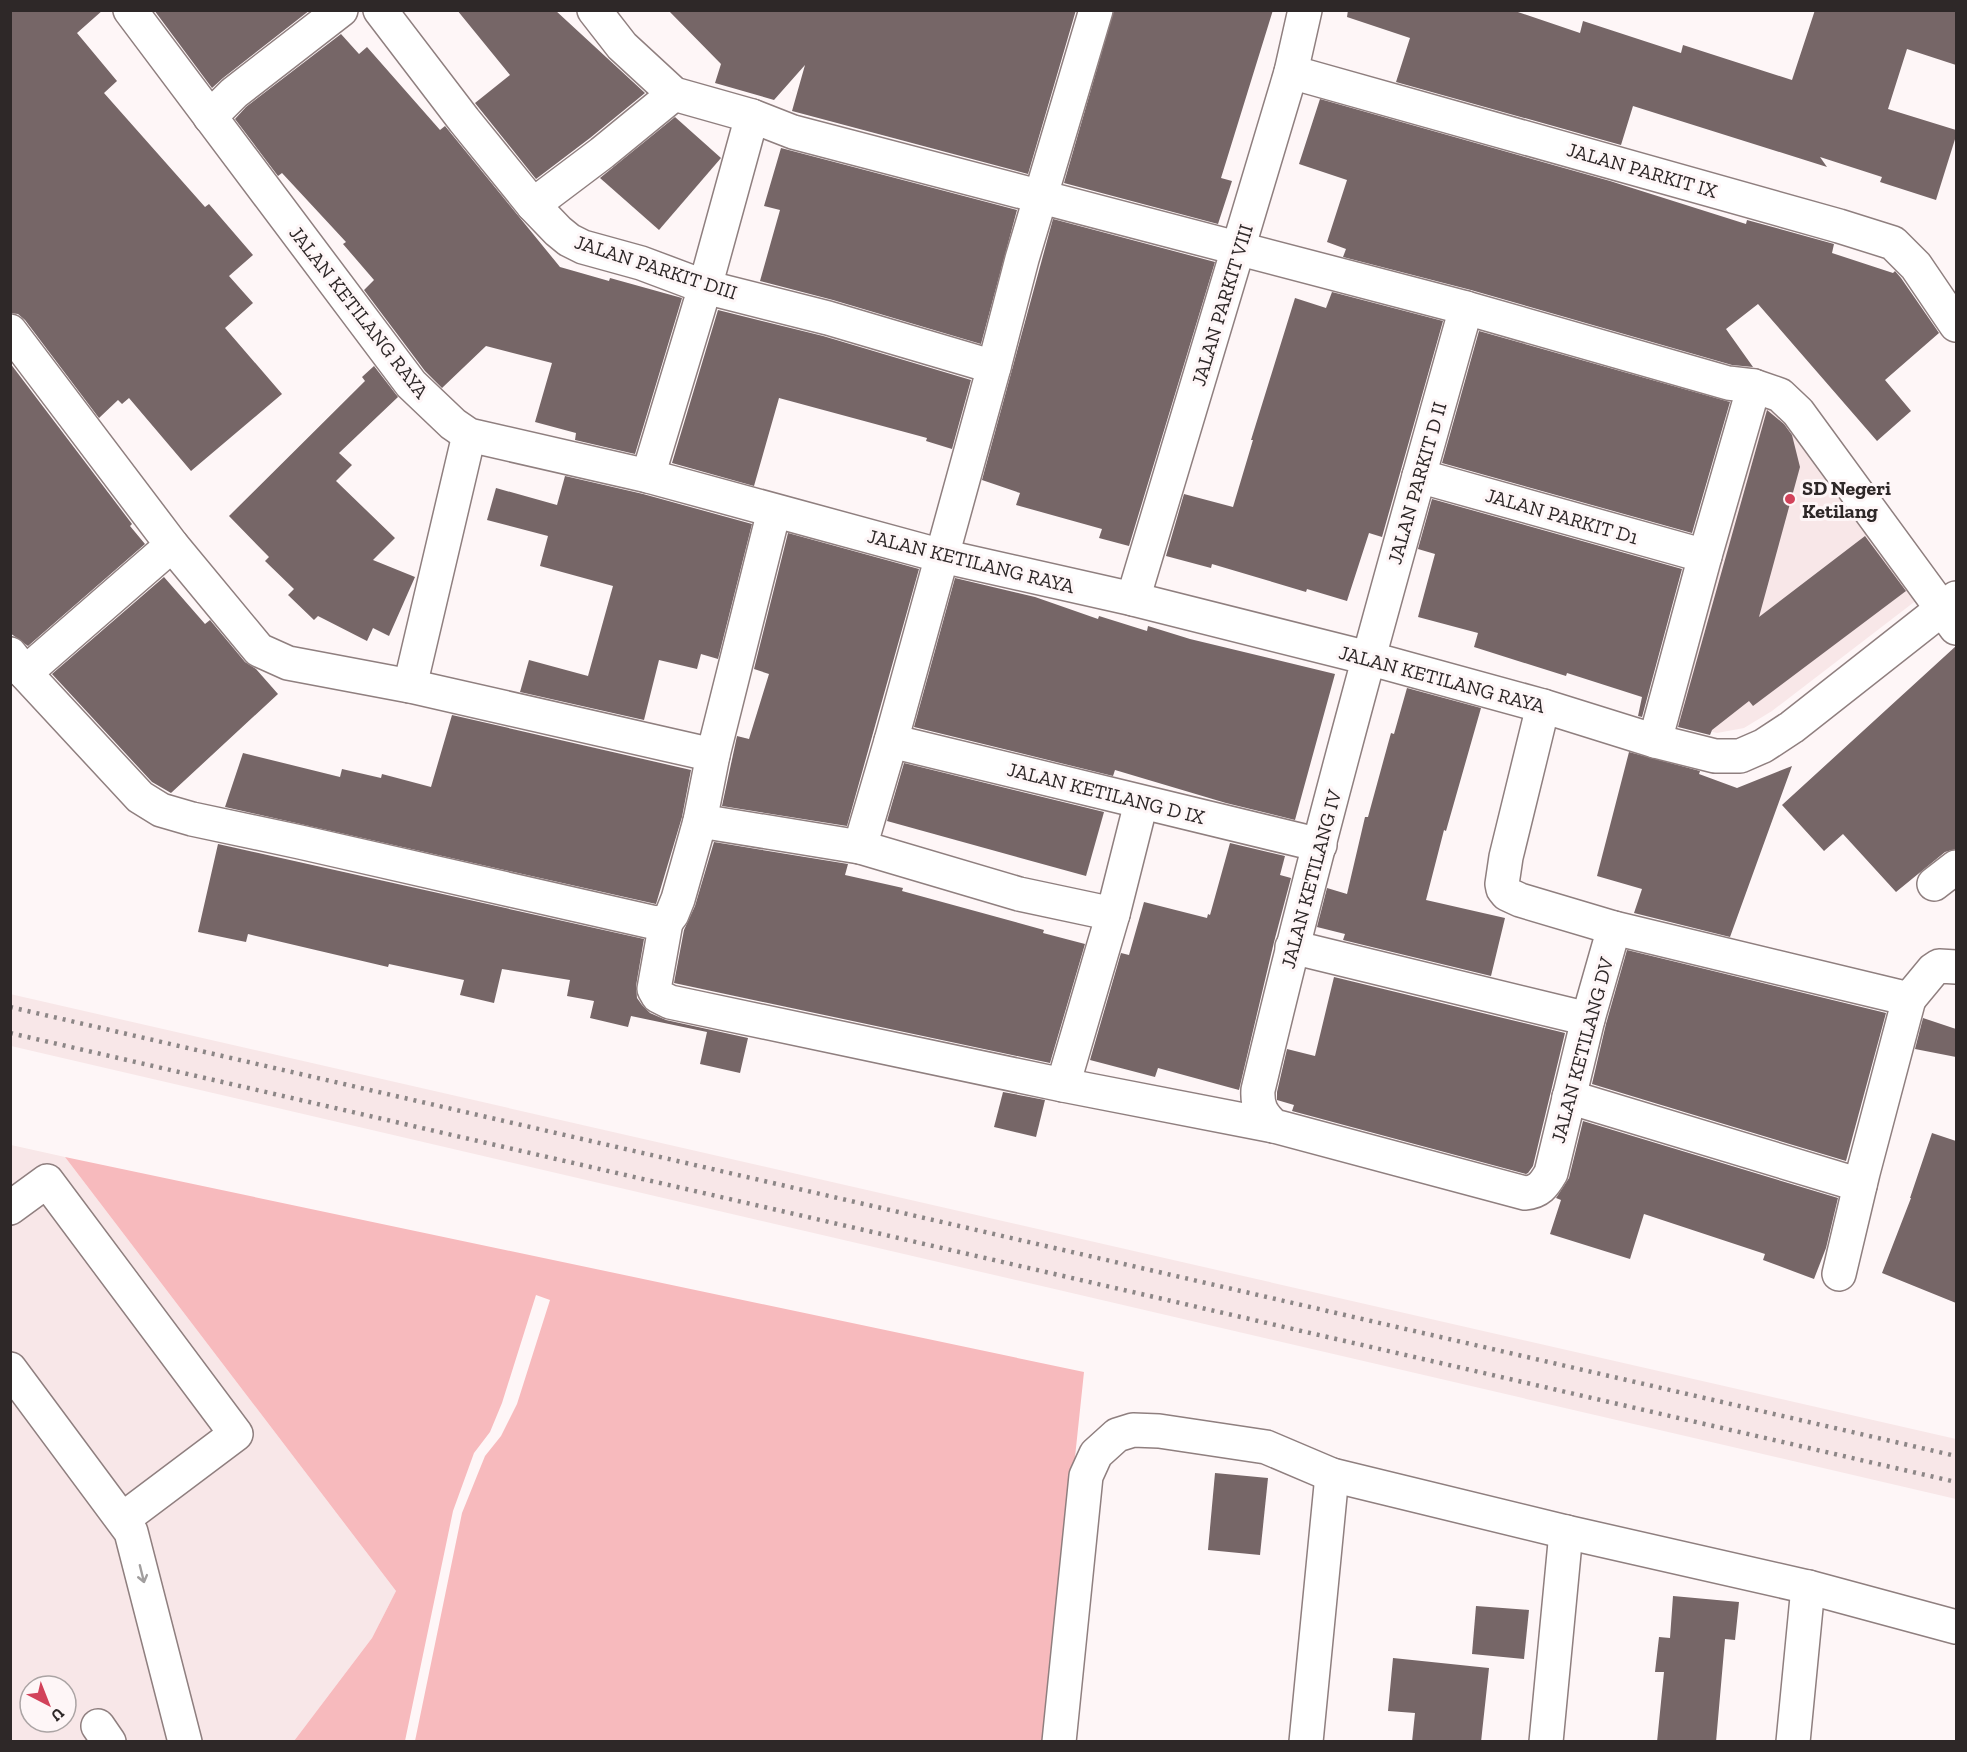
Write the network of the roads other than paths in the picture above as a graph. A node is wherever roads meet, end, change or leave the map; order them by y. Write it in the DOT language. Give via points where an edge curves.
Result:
graph roads {
  1 [pos="130,10"];
  2 [pos="341,10"];
  3 [pos="380,10"];
  4 [pos="594,10"];
  5 [pos="1096,10"];
  6 [pos="1305,10"];
  7 [pos="1291,72"];
  8 [pos="674,93"];
  9 [pos="752,116"];
  10 [pos="210,117"];
  11 [pos="1040,196"];
  12 [pos="532,205"];
  13 [pos="1239,250"];
  14 [pos="705,287"];
  15 [pos="1467,308"];
  16 [pos="1956,325"];
  17 [pos="10,331"];
  18 [pos="994,367"];
  19 [pos="1754,386"];
  20 [pos="469,435"];
  21 [pos="648,476"];
  22 [pos="1419,476"];
  23 [pos="774,511"];
  24 [pos="172,545"];
  25 [pos="942,556"];
  26 [pos="1705,556"];
  27 [pos="1133,599"];
  28 [pos="1951,612"];
  29 [pos="1368,658"];
  30 [pos="18,664"];
  31 [pos="410,686"];
  32 [pos="1543,706"];
  33 [pos="891,741"];
  34 [pos="1655,741"];
  35 [pos="713,755"];
  36 [pos="1141,803"];
  37 [pos="700,821"];
  38 [pos="1320,845"];
  39 [pos="860,847"];
  40 [pos="1113,914"];
  41 [pos="666,922"];
  42 [pos="1614,928"];
  43 [pos="1292,947"];
  44 [pos="1956,967"];
  45 [pos="1909,999"];
  46 [pos="1588,1019"];
  47 [pos="1063,1085"];
  48 [pos="1569,1096"];
  49 [pos="1266,1113"];
  50 [pos="1860,1185"];
  51 [pos="10,1208"];
  52 [pos="1839,1274"];
  53 [pos="10,1369"];
  54 [pos="1332,1475"];
  55 [pos="123,1519"];
  56 [pos="1566,1532"];
  57 [pos="1808,1587"];
  58 [pos="1956,1627"];
  59 [pos="185,1742"];
  60 [pos="1059,1742"];
  61 [pos="1306,1742"];
  62 [pos="1546,1742"];
  63 [pos="1793,1742"];
  1 -- 10 [label="street, JALAN KETILANG RAYA"];
  2 -- 10 [label="street" via="234,93"];
  3 -- 12 [label="street, JALAN PARKIT DIII"];
  4 -- 8 [label="street" via="622,46"];
  5 -- 11 [label="street"];
  6 -- 7 [label="street, JALAN PARKIT VIII"];
  7 -- 13 [label="street, JALAN PARKIT VIII"];
  7 -- 16 [label="street, JALAN PARKIT IX" via="1893,243 1916,266"];
  8 -- 9 [label="street"];
  8 -- 12 [label="street"];
  9 -- 11 [label="street" via="793,132"];
  9 -- 14 [label="street"];
  10 -- 20 [label="street, JALAN KETILANG RAYA" via="411,384"];
  11 -- 13 [label="street"];
  11 -- 18 [label="street"];
  12 -- 14 [label="street, JALAN PARKIT DIII" via="558,231 583,247"];
  13 -- 15 [label="street"];
  13 -- 27 [label="street, JALAN PARKIT VIII"];
  14 -- 18 [label="street, JALAN PARKIT DIII"];
  14 -- 21 [label="street"];
  15 -- 19 [label="street" via="1728,383"];
  15 -- 22 [label="street, JALAN PARKIT D II"];
  17 -- 24 [label="street"];
  18 -- 25 [label="street"];
  19 -- 26 [label="street"];
  19 -- 28 [label="street" via="1780,394 1798,412"];
  20 -- 21 [label="street, JALAN KETILANG RAYA"];
  20 -- 31 [label="street"];
  21 -- 23 [label="street, JALAN KETILANG RAYA"];
  22 -- 26 [label="street, JALAN PARKIT D1"];
  22 -- 29 [label="street, JALAN PARKIT D II"];
  23 -- 25 [label="street, JALAN KETILANG RAYA"];
  23 -- 35 [label="street"];
  24 -- 30 [label="street"];
  24 -- 31 [label="street" via="259,650 288,663"];
  25 -- 27 [label="street, JALAN KETILANG RAYA"];
  25 -- 33 [label="street"];
  26 -- 34 [label="street"];
  27 -- 29 [label="street, JALAN KETILANG RAYA"];
  28 -- 34 [label="street, JALAN KETILANG RAYA" via="1763,746 1740,756 1715,756"];
  29 -- 32 [label="street, JALAN KETILANG RAYA"];
  29 -- 38 [label="street, JALAN KETILANG IV"];
  30 -- 41 [label="street" via="140,797 160,810"];
  31 -- 35 [label="street"];
  32 -- 34 [label="street, JALAN KETILANG RAYA"];
  32 -- 42 [label="street" via="1506,857 1503,889 1520,900"];
  33 -- 36 [label="street, JALAN KETILANG D IX"];
  33 -- 39 [label="street"];
  35 -- 37 [label="street"];
  36 -- 38 [label="street, JALAN KETILANG D IX"];
  36 -- 40 [label="street"];
  37 -- 39 [label="street"];
  37 -- 41 [label="street" via="678,899"];
  38 -- 43 [label="street, JALAN KETILANG IV"];
  39 -- 40 [label="street" via="1019,894"];
  40 -- 47 [label="street"];
  41 -- 47 [label="street" via="654,989 670,1002"];
  42 -- 45 [label="street"];
  42 -- 46 [label="street, JALAN KETILANG DV"];
  43 -- 46 [label="street"];
  43 -- 49 [label="street, JALAN KETILANG IV"];
  44 -- 45 [label="street" via="1939,966 1933,970"];
  45 -- 50 [label="street"];
  46 -- 48 [label="street, JALAN KETILANG DV"];
  47 -- 49 [label="street"];
  48 -- 49 [label="street, JALAN KETILANG DV" via="1551,1173 1541,1188 1525,1193"];
  48 -- 50 [label="street"];
  50 -- 52 [label="street"];
  51 -- 55 [label="street" via="46,1181 236,1434"];
  53 -- 55 [label="street"];
  54 -- 56 [label="street"];
  54 -- 60 [label="street" via="1266,1447 1159,1431 1133,1430 1117,1436 1096,1454 1086,1476"];
  54 -- 61 [label="street"];
  55 -- 59 [label="street, one-way" via="131,1532"];
  56 -- 57 [label="street"];
  56 -- 62 [label="street"];
  57 -- 58 [label="street"];
  57 -- 63 [label="street"];
}
